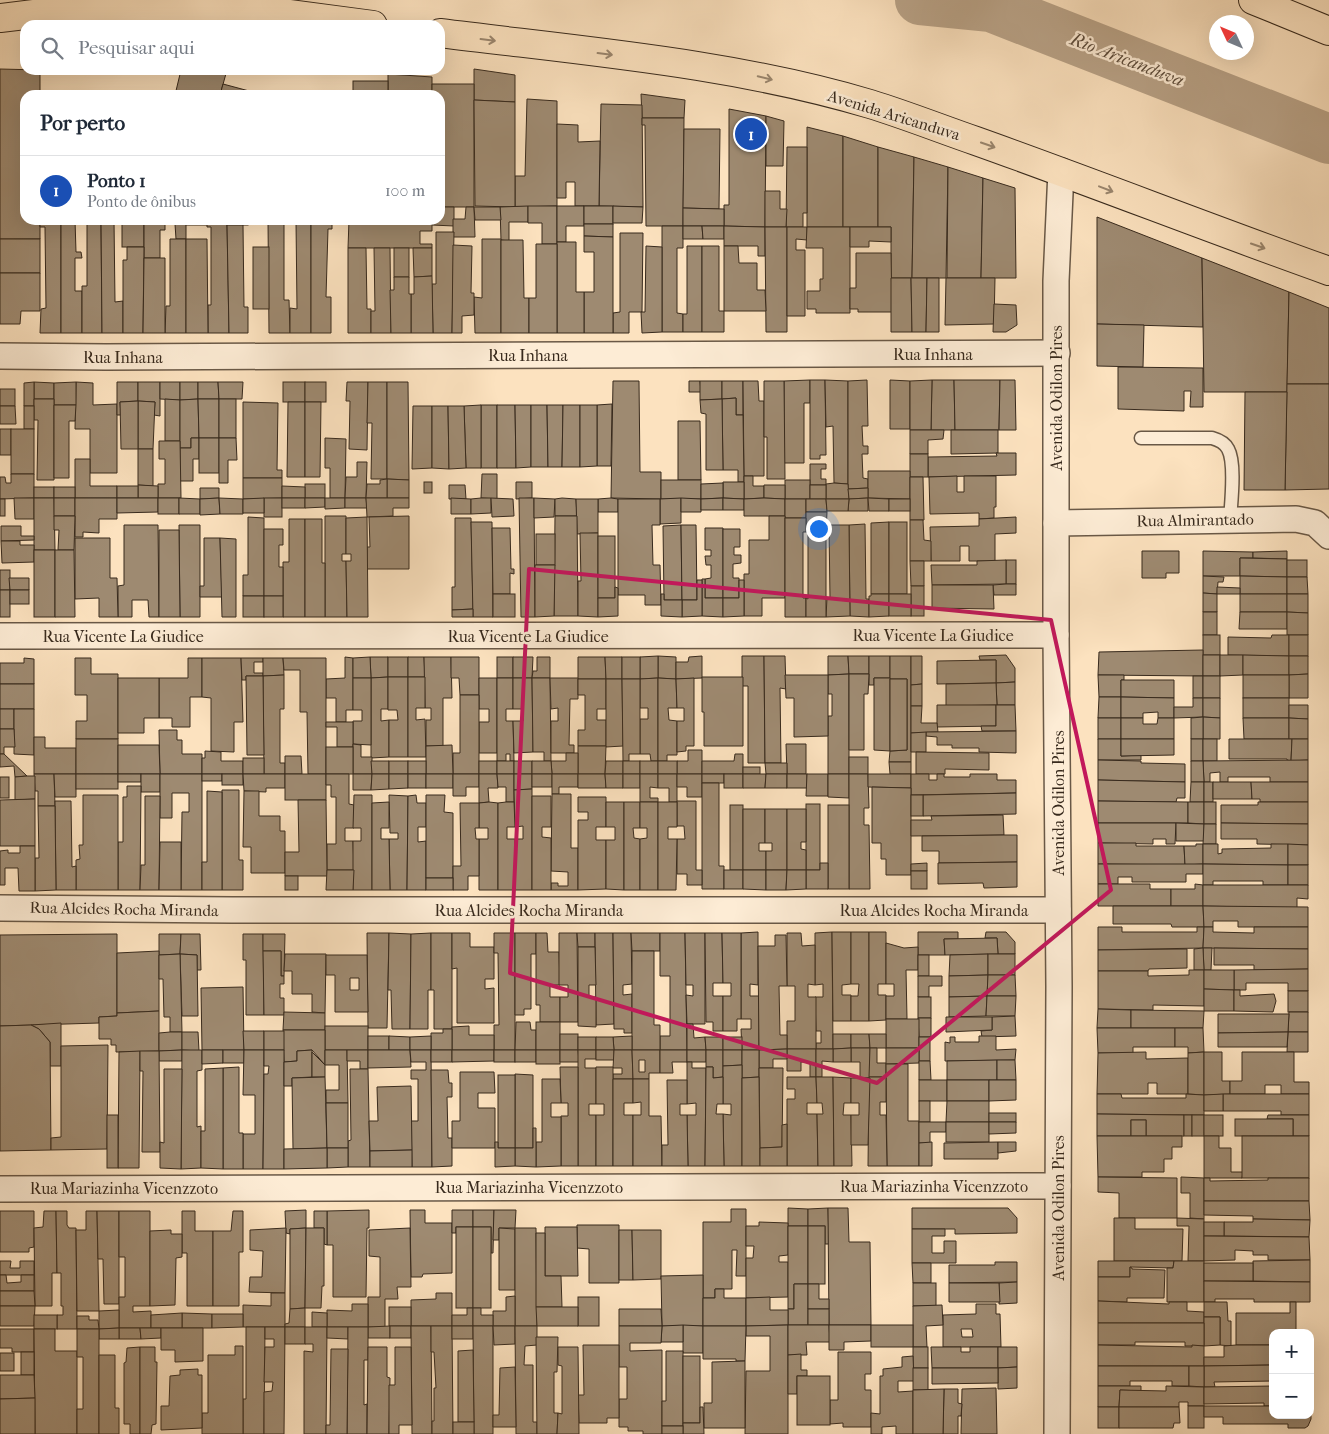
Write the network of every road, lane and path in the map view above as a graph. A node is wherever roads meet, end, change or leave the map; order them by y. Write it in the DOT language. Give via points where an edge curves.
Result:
graph roads {
  1 [pos="1253,0"];
  2 [pos="0,18"];
  3 [pos="333,20"];
  4 [pos="1329,31"];
  5 [pos="445,35"];
  6 [pos="1061,172"];
  7 [pos="1329,271"];
  8 [pos="1056,353"];
  9 [pos="0,356"];
  10 [pos="1140,438"];
  11 [pos="1230,520"];
  12 [pos="1056,523"];
  13 [pos="1329,536"];
  14 [pos="1056,635"];
  15 [pos="0,636"];
  16 [pos="0,908"];
  17 [pos="1058,910"];
  18 [pos="1058,1186"];
  19 [pos="0,1189"];
  20 [pos="1057,1434"];
  1 -- 4 [label="highway"];
  2 -- 3 [label="highway" via="50,12 252,10"];
  5 -- 6 [label="highway, Avenida Aricanduva, one-way" via="755,76 870,104"];
  6 -- 7 [label="highway, Avenida Aricanduva, one-way"];
  6 -- 8 [label="street, Avenida Odilon Pires"];
  8 -- 9 [label="street, Rua Inhana"];
  8 -- 12 [label="street, Avenida Odilon Pires"];
  10 -- 11 [label="lane" via="1212,438 1223,442 1231,456"];
  11 -- 12 [label="street, Rua Almirantado"];
  11 -- 13 [label="street, Rua Almirantado" via="1296,519 1315,524"];
  12 -- 14 [label="street, Avenida Odilon Pires"];
  14 -- 15 [label="street, Rua Vicente La Giudice"];
  14 -- 17 [label="street, Avenida Odilon Pires"];
  16 -- 17 [label="street, Rua Alcides Rocha Miranda"];
  17 -- 18 [label="street, Avenida Odilon Pires"];
  18 -- 19 [label="street, Rua Mariazinha Vicenzzoto"];
  18 -- 20 [label="street, Avenida Odilon Pires"];
}
